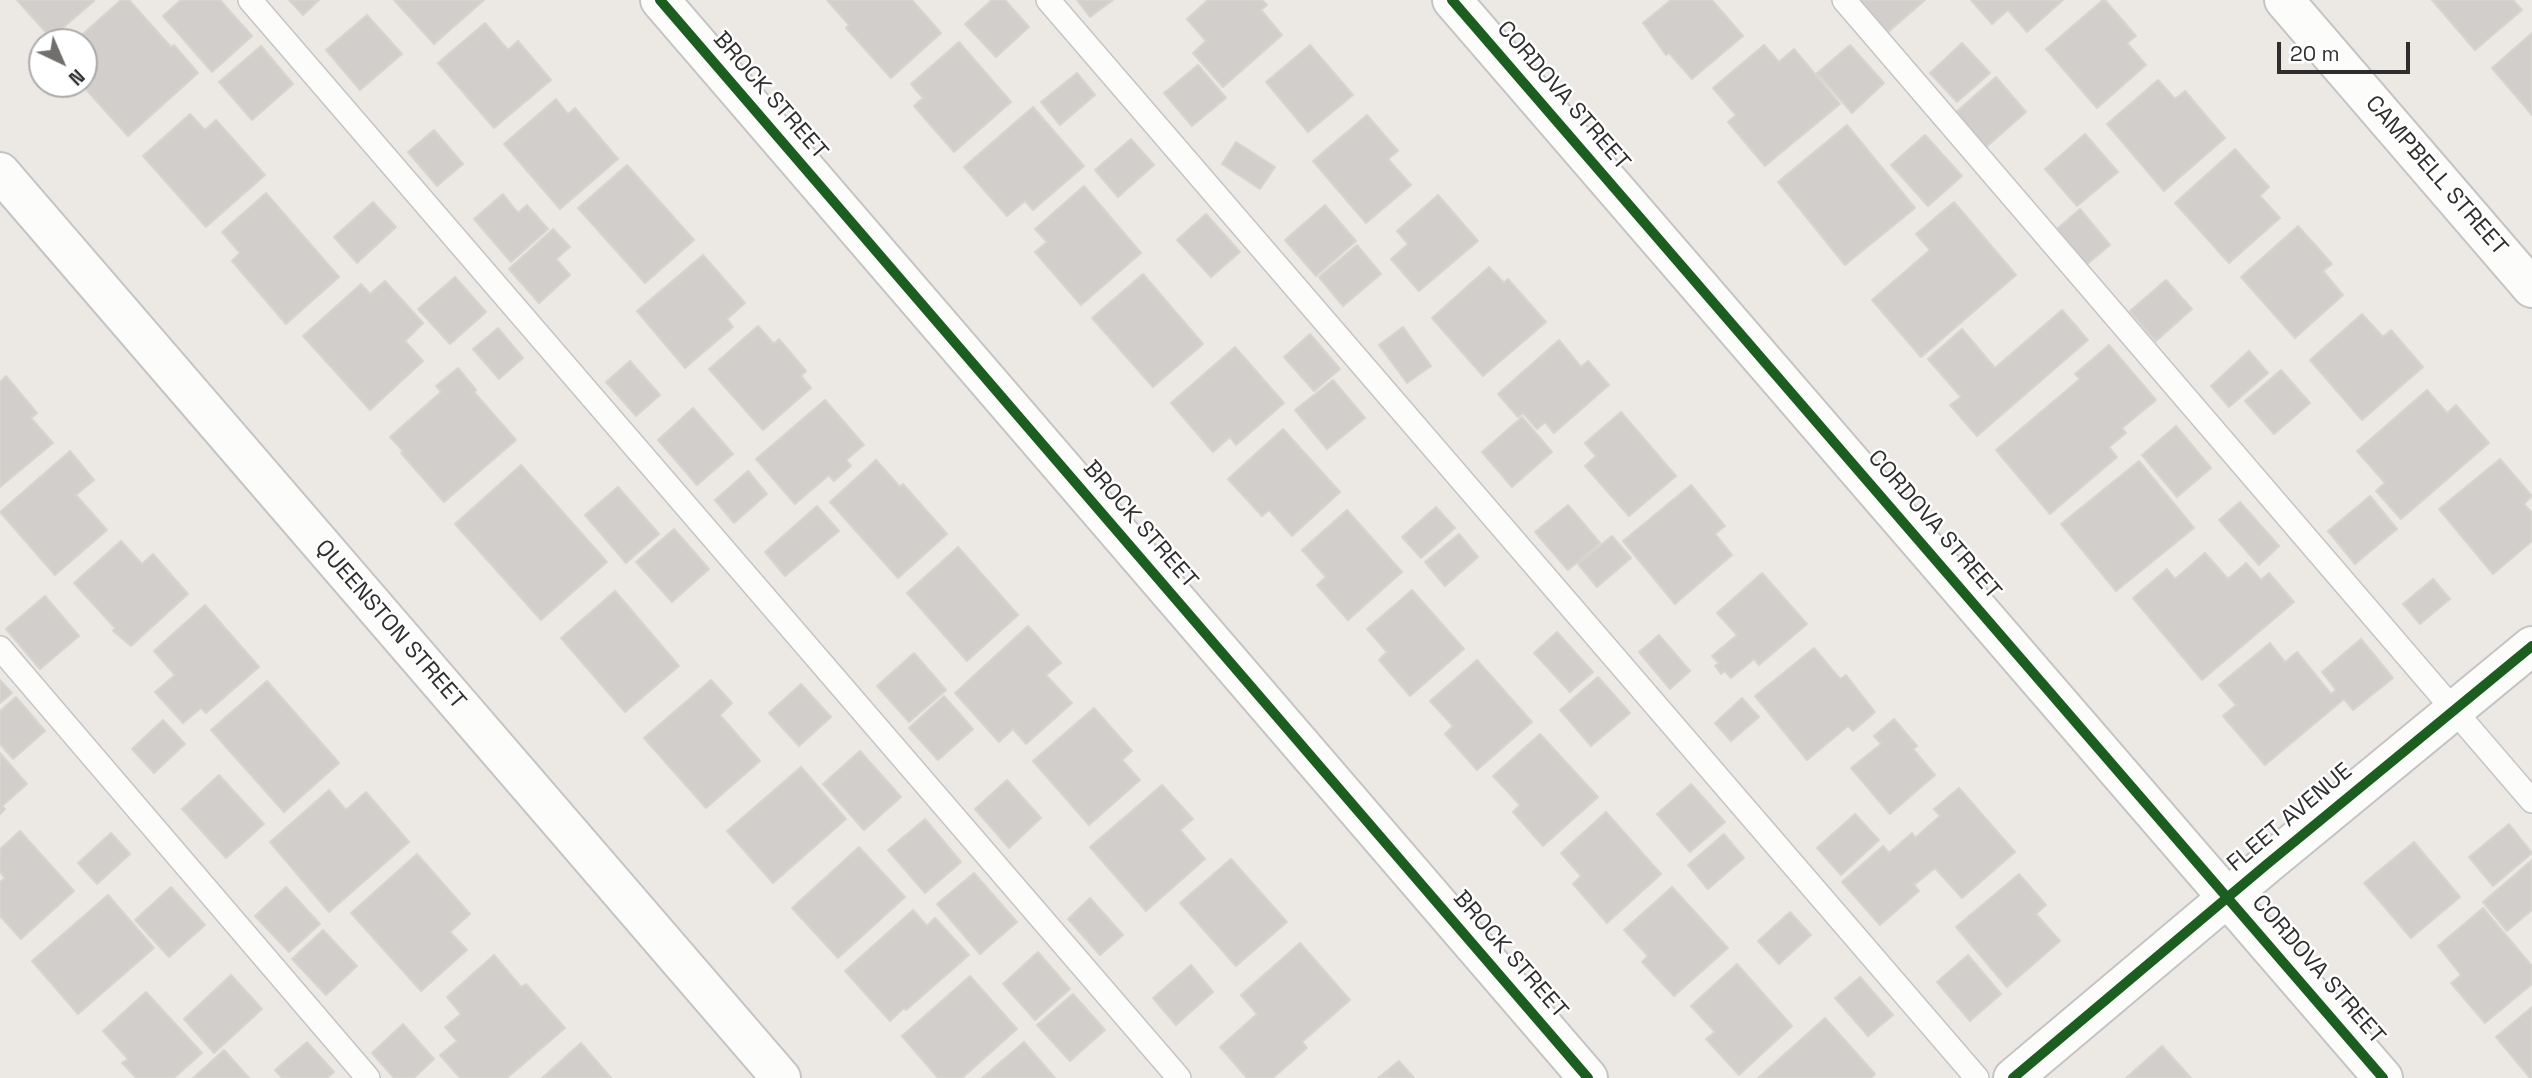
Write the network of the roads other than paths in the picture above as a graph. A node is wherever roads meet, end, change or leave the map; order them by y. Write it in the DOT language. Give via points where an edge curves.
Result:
graph roads {
  1 [pos="250,0"];
  2 [pos="660,0"];
  3 [pos="1048,0"];
  4 [pos="1452,0"];
  5 [pos="1844,0"];
  6 [pos="2284,0"];
  7 [pos="0,172"];
  8 [pos="2532,288"];
  9 [pos="2532,646"];
  10 [pos="0,648"];
  11 [pos="2454,710"];
  12 [pos="2532,801"];
  13 [pos="2227,897"];
  14 [pos="369,1078"];
  15 [pos="781,1078"];
  16 [pos="1179,1078"];
  17 [pos="1588,1078"];
  18 [pos="1977,1078"];
  19 [pos="2013,1078"];
  20 [pos="2383,1078"];
  1 -- 16 [label="lane"];
  2 -- 17 [label="street, BROCK STREET"];
  3 -- 18 [label="lane"];
  4 -- 13 [label="street, CORDOVA STREET"];
  5 -- 11 [label="lane"];
  6 -- 8 [label="street, CAMPBELL STREET"];
  7 -- 15 [label="street, QUEENSTON STREET"];
  9 -- 11 [label="street, FLEET AVENUE"];
  10 -- 14 [label="lane"];
  11 -- 12 [label="lane"];
  11 -- 13 [label="street, FLEET AVENUE"];
  13 -- 19 [label="street, FLEET AVENUE"];
  13 -- 20 [label="street, CORDOVA STREET"];
}
